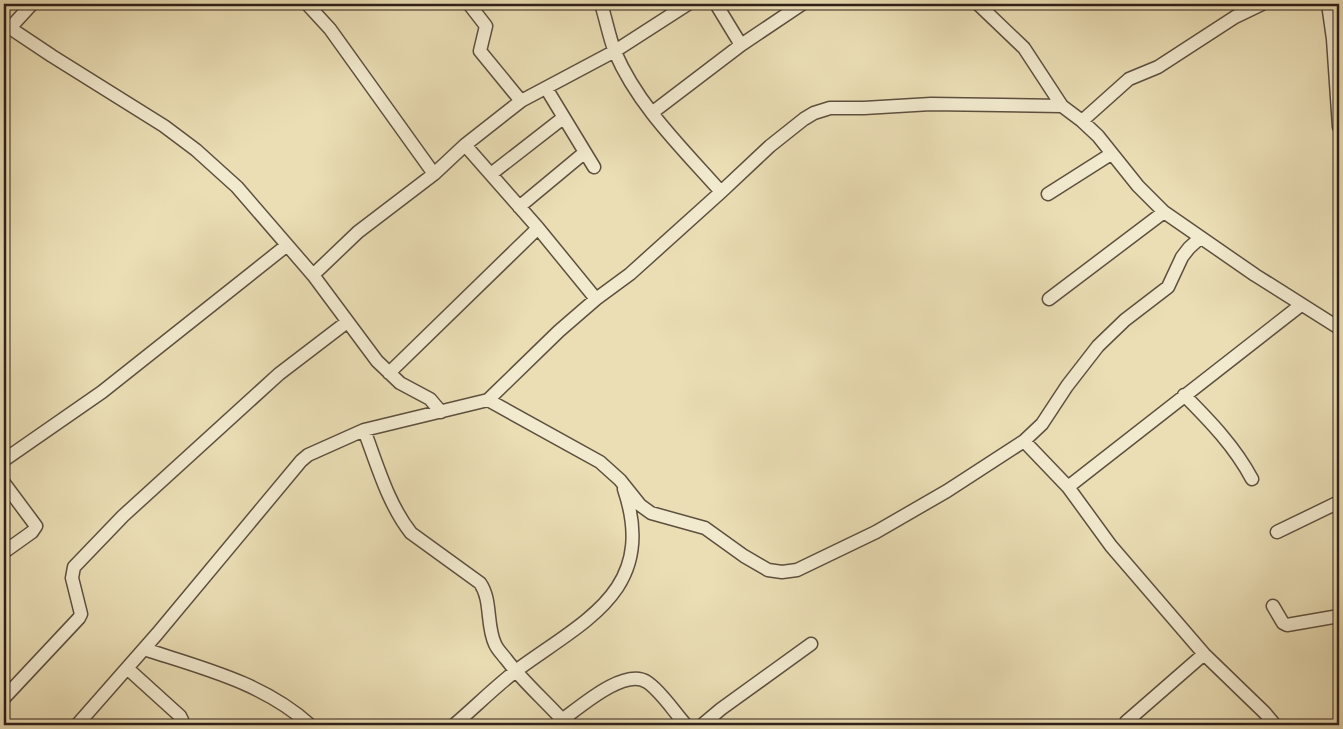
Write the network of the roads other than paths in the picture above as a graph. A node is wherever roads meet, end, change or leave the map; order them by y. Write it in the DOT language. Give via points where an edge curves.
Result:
graph roads {
  1 [pos="32,4"];
  2 [pos="307,4"];
  3 [pos="469,4"];
  4 [pos="601,4"];
  5 [pos="688,4"];
  6 [pos="716,4"];
  7 [pos="802,4"];
  8 [pos="978,4"];
  9 [pos="1262,4"];
  10 [pos="1328,4"];
  11 [pos="7,26"];
  12 [pos="741,45"];
  13 [pos="615,51"];
  14 [pos="546,88"];
  15 [pos="521,101"];
  16 [pos="1062,106"];
  17 [pos="653,112"];
  18 [pos="563,118"];
  19 [pos="1082,121"];
  20 [pos="1339,127"];
  21 [pos="465,145"];
  22 [pos="584,153"];
  23 [pos="1111,154"];
  24 [pos="594,167"];
  25 [pos="434,174"];
  26 [pos="491,174"];
  27 [pos="722,192"];
  28 [pos="1048,194"];
  29 [pos="519,207"];
  30 [pos="1164,212"];
  31 [pos="538,228"];
  32 [pos="1200,238"];
  33 [pos="286,246"];
  34 [pos="313,275"];
  35 [pos="596,299"];
  36 [pos="1048,299"];
  37 [pos="1301,305"];
  38 [pos="347,322"];
  39 [pos="1339,328"];
  40 [pos="389,373"];
  41 [pos="1184,396"];
  42 [pos="488,400"];
  43 [pos="441,412"];
  44 [pos="364,430"];
  45 [pos="1024,441"];
  46 [pos="4,460"];
  47 [pos="1252,479"];
  48 [pos="620,480"];
  49 [pos="4,483"];
  50 [pos="1068,487"];
  51 [pos="1339,502"];
  52 [pos="1277,532"];
  53 [pos="4,552"];
  54 [pos="1274,606"];
  55 [pos="1339,616"];
  56 [pos="811,644"];
  57 [pos="144,649"];
  58 [pos="1204,654"];
  59 [pos="127,668"];
  60 [pos="515,671"];
  61 [pos="4,698"];
  62 [pos="564,722"];
  63 [pos="1125,724"];
  64 [pos="77,725"];
  65 [pos="179,725"];
  66 [pos="310,725"];
  67 [pos="454,725"];
  68 [pos="686,725"];
  69 [pos="702,725"];
  70 [pos="1275,725"];
  1 -- 11 [label="street"];
  2 -- 25 [label="street" via="330,28"];
  3 -- 15 [label="street" via="486,26 480,51"];
  4 -- 13 [label="street"];
  5 -- 13 [label="street"];
  6 -- 12 [label="street"];
  7 -- 12 [label="street"];
  8 -- 16 [label="street" via="1024,48"];
  9 -- 19 [label="street" via="1235,17 1158,67 1133,77"];
  10 -- 20 [label="street"];
  11 -- 33 [label="street" via="164,126 196,150 237,187"];
  12 -- 17 [label="street"];
  13 -- 14 [label="street"];
  13 -- 17 [label="street" via="637,92"];
  14 -- 15 [label="street"];
  14 -- 18 [label="street"];
  15 -- 21 [label="street"];
  16 -- 19 [label="street"];
  16 -- 27 [label="street" via="930,104 822,110 796,125"];
  17 -- 27 [label="street"];
  18 -- 22 [label="street"];
  18 -- 26 [label="street"];
  19 -- 23 [label="street"];
  21 -- 25 [label="street"];
  21 -- 26 [label="street"];
  22 -- 24 [label="street"];
  22 -- 29 [label="street"];
  23 -- 28 [label="street"];
  23 -- 30 [label="street"];
  25 -- 34 [label="street" via="358,232"];
  26 -- 29 [label="street"];
  27 -- 35 [label="street" via="630,274"];
  29 -- 31 [label="street"];
  30 -- 32 [label="street"];
  30 -- 36 [label="street"];
  31 -- 35 [label="street"];
  31 -- 40 [label="street"];
  32 -- 37 [label="street"];
  32 -- 45 [label="street" via="1182,257 1168,287 1098,346 1042,424"];
  33 -- 34 [label="street"];
  33 -- 46 [label="street" via="102,392"];
  34 -- 38 [label="street"];
  35 -- 42 [label="street"];
  37 -- 39 [label="street"];
  37 -- 41 [label="street"];
  38 -- 40 [label="street"];
  38 -- 61 [label="street" via="279,374 123,516 74,567 71,574 81,614 79,618"];
  40 -- 43 [label="street" via="411,390 430,399"];
  41 -- 47 [label="street" via="1219,430"];
  41 -- 50 [label="street"];
  42 -- 43 [label="street"];
  42 -- 48 [label="street" via="600,462"];
  43 -- 44 [label="street"];
  44 -- 57 [label="street" via="301,461"];
  44 -- 60 [label="street" via="406,527 483,588 495,645"];
  45 -- 48 [label="street" via="876,532 812,564 782,572 768,570 754,562 705,528 651,513 640,505"];
  45 -- 50 [label="street"];
  48 -- 60 [label="street" via="632,528 631,552 620,583 606,604 582,625"];
  49 -- 53 [label="street" via="36,526"];
  50 -- 58 [label="street" via="1111,546"];
  51 -- 52 [label="street"];
  54 -- 55 [label="street" via="1287,626"];
  56 -- 69 [label="street"];
  57 -- 59 [label="street"];
  57 -- 66 [label="street" via="245,683 272,697"];
  58 -- 63 [label="street"];
  58 -- 70 [label="street"];
  59 -- 64 [label="street"];
  59 -- 65 [label="street" via="180,716"];
  60 -- 62 [label="street"];
  60 -- 67 [label="street"];
  62 -- 68 [label="street" via="616,682 638,678 655,689"];
}
